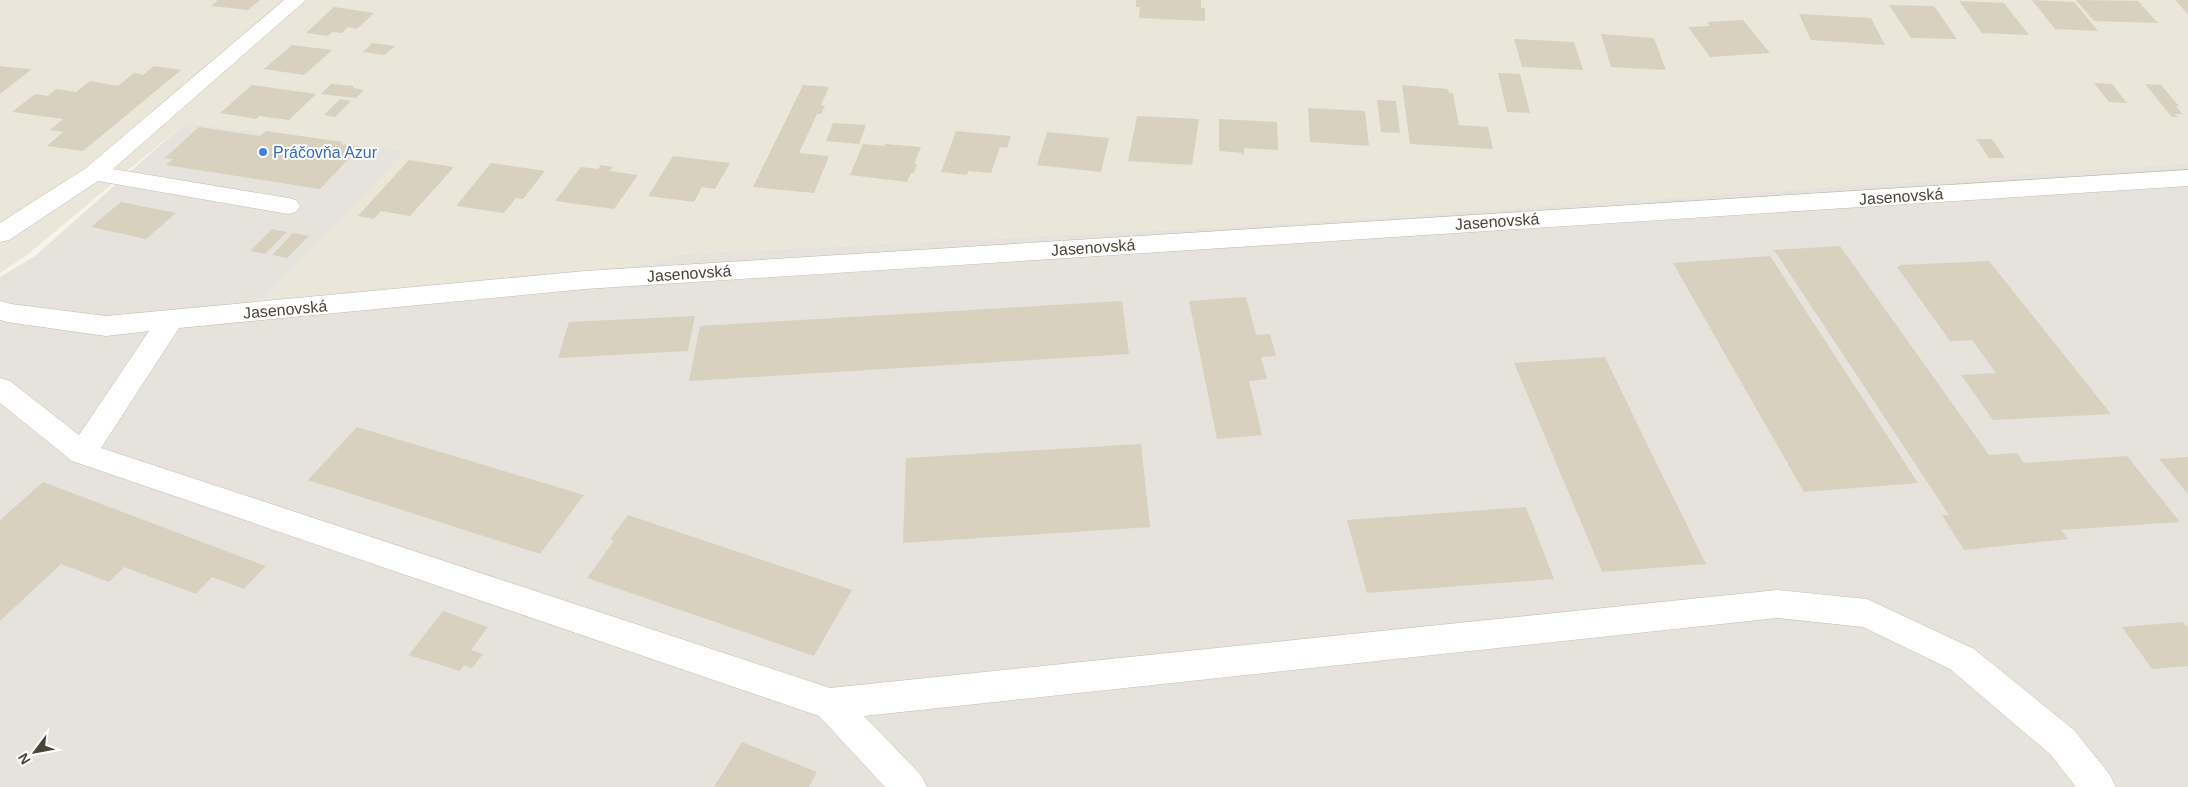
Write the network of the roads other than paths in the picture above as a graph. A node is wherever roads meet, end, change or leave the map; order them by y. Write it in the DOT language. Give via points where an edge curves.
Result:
graph roads {
  1 [pos="296,0"];
  2 [pos="94,173"];
  3 [pos="2188,178"];
  4 [pos="288,206"];
  5 [pos="0,234"];
  6 [pos="0,310"];
  7 [pos="171,320"];
  8 [pos="0,388"];
  9 [pos="82,453"];
  10 [pos="830,704"];
  11 [pos="909,787"];
  12 [pos="2098,787"];
  1 -- 2 [label="street"];
  2 -- 4 [label="street"];
  2 -- 5 [label="street"];
  3 -- 7 [label="street, Jasenovská" via="585,280"];
  6 -- 7 [label="street, Jasenovská" via="106,326"];
  7 -- 9 [label="street"];
  8 -- 9 [label="street"];
  9 -- 10 [label="street"];
  10 -- 11 [label="street"];
  10 -- 12 [label="street" via="1777,604 1868,613 1962,659 2062,742"];
}
